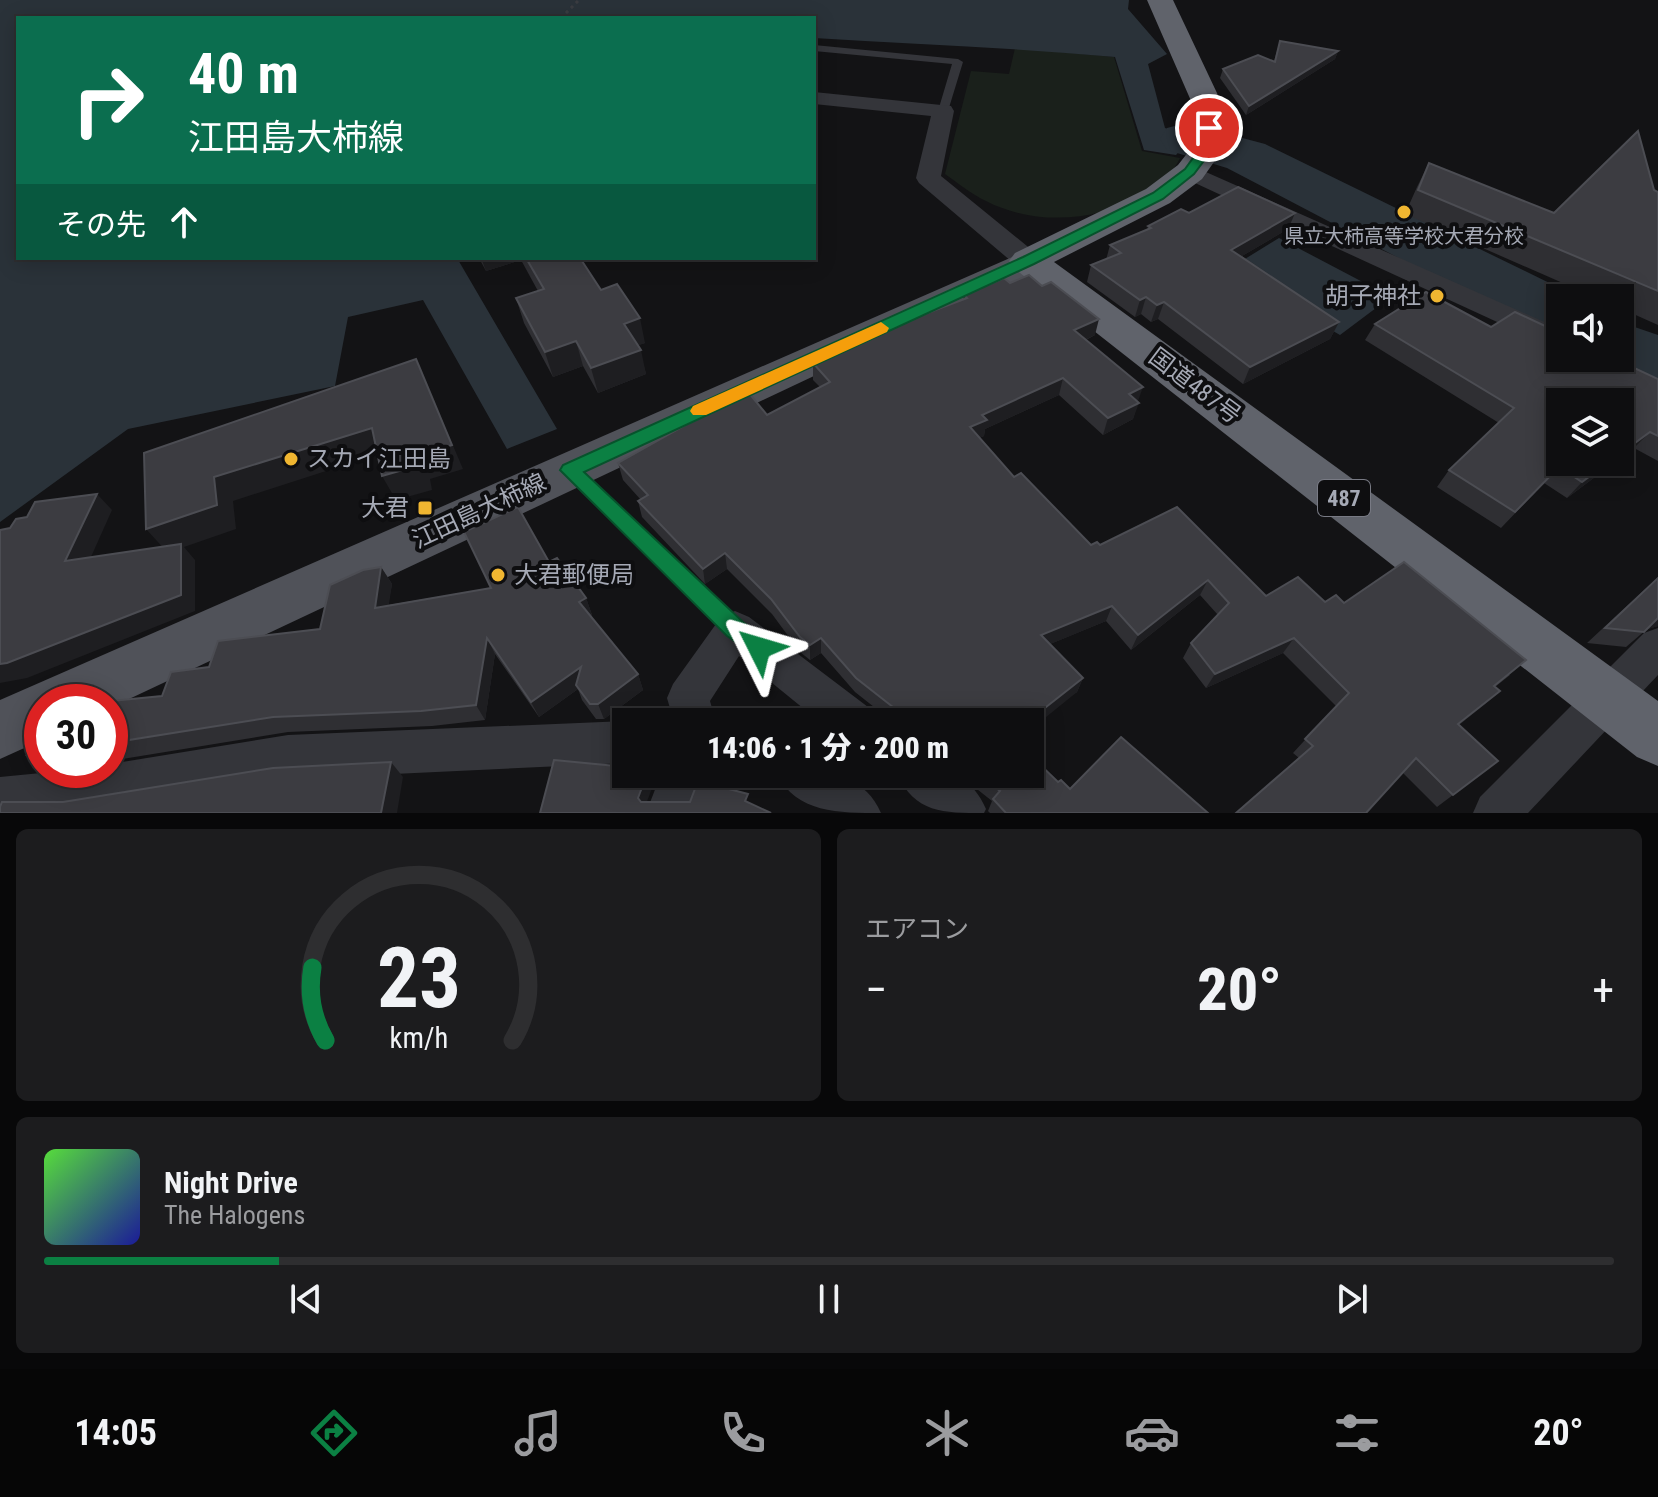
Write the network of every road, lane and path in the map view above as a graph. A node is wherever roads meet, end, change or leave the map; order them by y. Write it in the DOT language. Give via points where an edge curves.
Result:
graph roads {
  1 [pos="579,0"];
  2 [pos="1160,0"];
  3 [pos="563,16"];
  4 [pos="816,48"];
  5 [pos="816,98"];
  6 [pos="943,111"];
  7 [pos="1190,172"];
  8 [pos="1028,261"];
  9 [pos="1546,335"];
  10 [pos="570,470"];
  11 [pos="735,629"];
  12 [pos="1658,646"];
  13 [pos="100,684"];
  14 [pos="1611,698"];
  15 [pos="691,708"];
  16 [pos="835,708"];
  17 [pos="24,719"];
  18 [pos="0,730"];
  19 [pos="1658,737"];
  20 [pos="612,743"];
  21 [pos="678,788"];
  22 [pos="820,788"];
  23 [pos="937,788"];
  24 [pos="0,800"];
  25 [pos="669,813"];
  26 [pos="858,813"];
  27 [pos="960,813"];
  28 [pos="1496,813"];
  1 -- 3 [label="path"];
  2 -- 7 [label="highway" via="1210,110 1205,152"];
  4 -- 6 [label="lane" via="958,62"];
  5 -- 6 [label="street"];
  6 -- 8 [label="street" via="928,178"];
  7 -- 8 [label="highway" via="1158,196"];
  7 -- 9 [label="street"];
  8 -- 10 [label="main road, 江田島大柿線"];
  8 -- 14 [label="highway, 国道487号 / 487"];
  10 -- 11 [label="lane"];
  10 -- 13 [label="main road, 江田島大柿線"];
  11 -- 15 [label="street" via="688,698"];
  11 -- 16 [label="street"];
  12 -- 14 [label="street"];
  14 -- 19 [label="highway, 国道487号 / 487"];
  14 -- 28 [label="street"];
  17 -- 18 [label="main road"];
  20 -- 24 [label="street" via="288,757"];
  21 -- 25 [label="street"];
  22 -- 26 [label="street"];
  23 -- 27 [label="street" via="963,809"];
}
